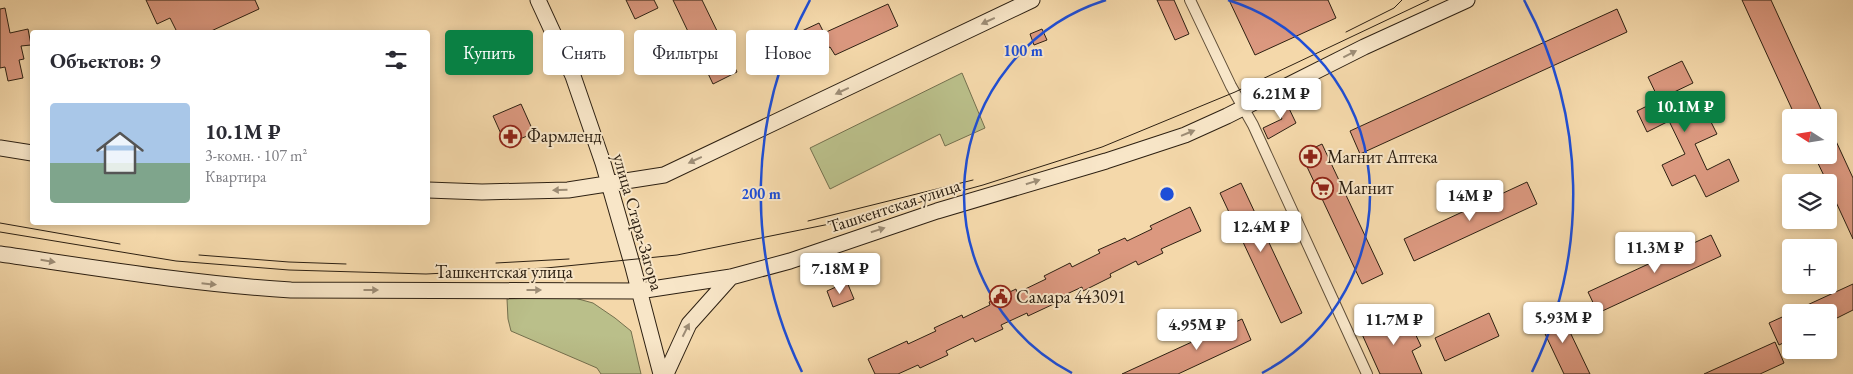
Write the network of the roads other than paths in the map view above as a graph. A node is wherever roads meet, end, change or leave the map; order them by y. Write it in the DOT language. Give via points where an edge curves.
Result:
graph roads {
  1 [pos="538,0"];
  2 [pos="1032,0"];
  3 [pos="1190,0"];
  4 [pos="1467,0"];
  5 [pos="1243,108"];
  6 [pos="0,148"];
  7 [pos="30,153"];
  8 [pos="608,182"];
  9 [pos="430,190"];
  10 [pos="0,254"];
  11 [pos="731,277"];
  12 [pos="639,291"];
  13 [pos="660,374"];
  14 [pos="666,374"];
  15 [pos="1367,374"];
  1 -- 8 [label="main road, улица Стара-Загора" via="573,76"];
  2 -- 8 [label="main road, one-way" via="664,175"];
  3 -- 5 [label="street"];
  5 -- 4 [label="main road, Ташкентская улица, one-way"];
  11 -- 5 [label="main road, Ташкентская улица, one-way" via="1185,135"];
  5 -- 15 [label="street"];
  6 -- 7 [label="main road"];
  8 -- 9 [label="main road, one-way" via="568,190"];
  8 -- 12 [label="main road, улица Стара-Загора"];
  10 -- 12 [label="main road, Ташкентская улица, one-way" via="235,287"];
  11 -- 12 [label="main road, Ташкентская улица"];
  14 -- 11 [label="main road, one-way" via="689,324"];
  12 -- 13 [label="main road, улица Стара-Загора"];
}
